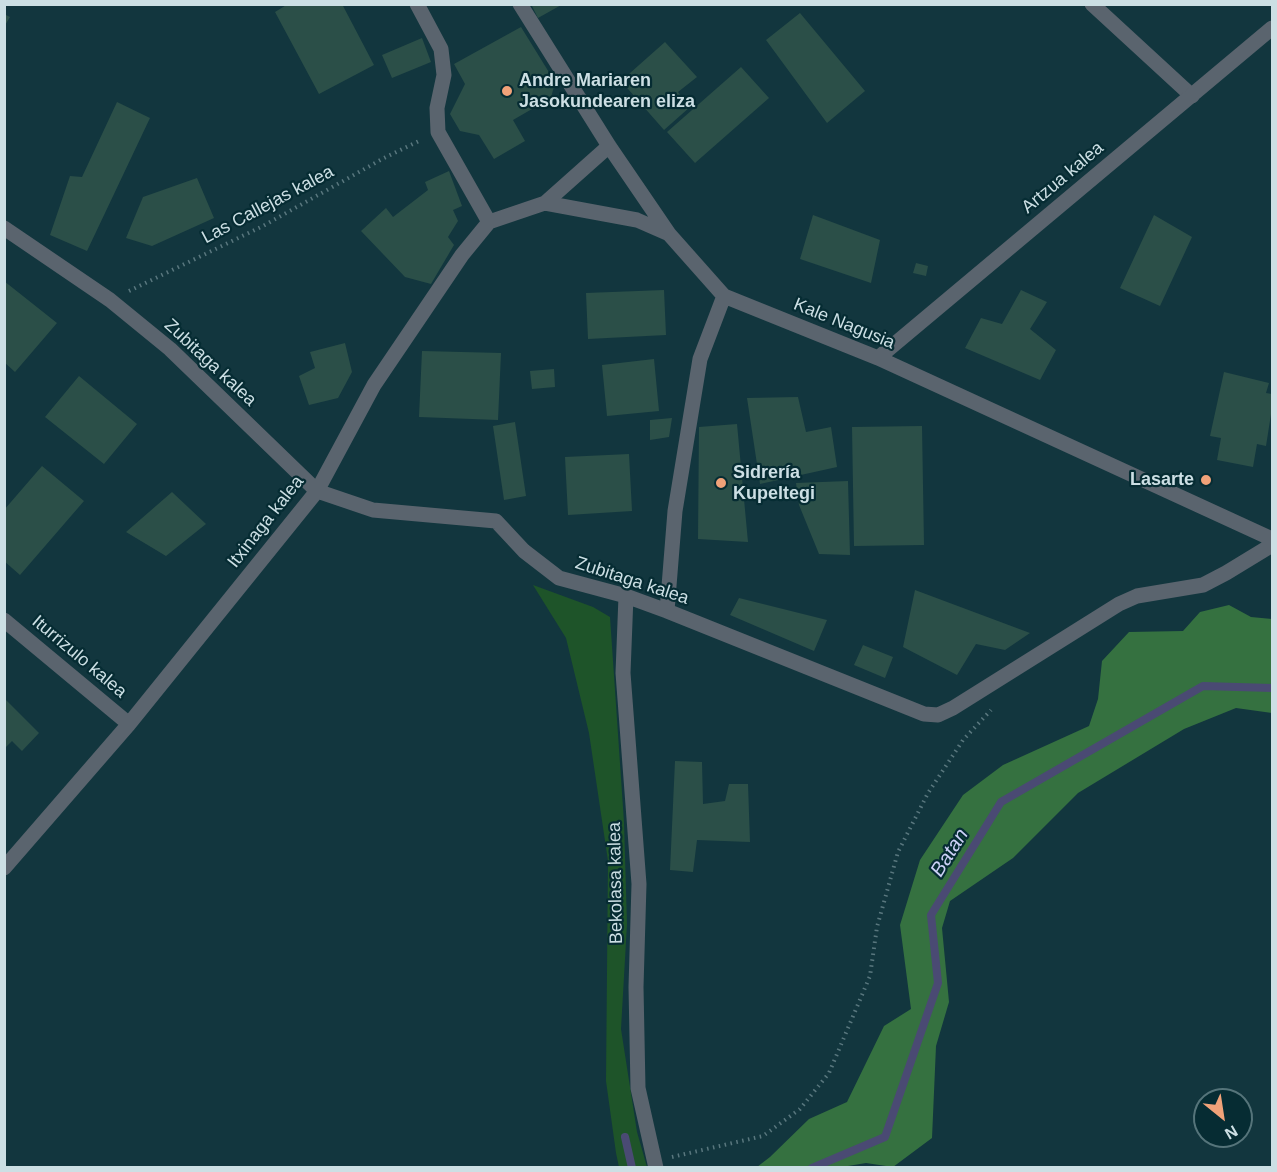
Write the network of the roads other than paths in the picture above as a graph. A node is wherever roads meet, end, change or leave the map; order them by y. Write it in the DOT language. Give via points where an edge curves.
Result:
graph roads {
  1 [pos="417,4"];
  2 [pos="520,4"];
  3 [pos="1092,4"];
  4 [pos="1272,28"];
  5 [pos="1192,96"];
  6 [pos="609,146"];
  7 [pos="545,203"];
  8 [pos="489,222"];
  9 [pos="4,228"];
  10 [pos="669,234"];
  11 [pos="724,296"];
  12 [pos="878,358"];
  13 [pos="317,491"];
  14 [pos="1272,539"];
  15 [pos="1272,545"];
  16 [pos="626,596"];
  17 [pos="667,611"];
  18 [pos="4,620"];
  19 [pos="129,724"];
  20 [pos="4,868"];
  21 [pos="655,1164"];
  1 -- 8 [label="street" via="441,50 444,75 437,108 438,132"];
  2 -- 6 [label="street, Kale Nagusia"];
  3 -- 5 [label="street"];
  4 -- 5 [label="street, Artzua kalea"];
  5 -- 12 [label="street, Artzua kalea"];
  6 -- 7 [label="street"];
  6 -- 10 [label="street, Kale Nagusia"];
  7 -- 8 [label="street"];
  7 -- 10 [label="street" via="638,220"];
  8 -- 13 [label="street, Itxinaga kalea" via="462,255 374,386"];
  9 -- 13 [label="street, Zubitaga kalea" via="110,300 170,350"];
  10 -- 11 [label="street, Kale Nagusia"];
  11 -- 12 [label="street, Kale Nagusia"];
  11 -- 17 [label="street" via="700,359 675,511"];
  12 -- 14 [label="street, Kale Nagusia"];
  13 -- 16 [label="street, Zubitaga kalea" via="373,510 496,521 524,551 559,578"];
  13 -- 19 [label="street, Itxinaga kalea"];
  15 -- 17 [label="street, Zubitaga kalea" via="1203,585 1137,596 1119,604 938,715 924,714"];
  16 -- 17 [label="street, Zubitaga kalea"];
  16 -- 21 [label="street, Bekolasa kalea" via="623,673 639,884 638,1088"];
  18 -- 19 [label="street, Iturrizulo kalea"];
  19 -- 20 [label="street, Itxinaga kalea"];
}
